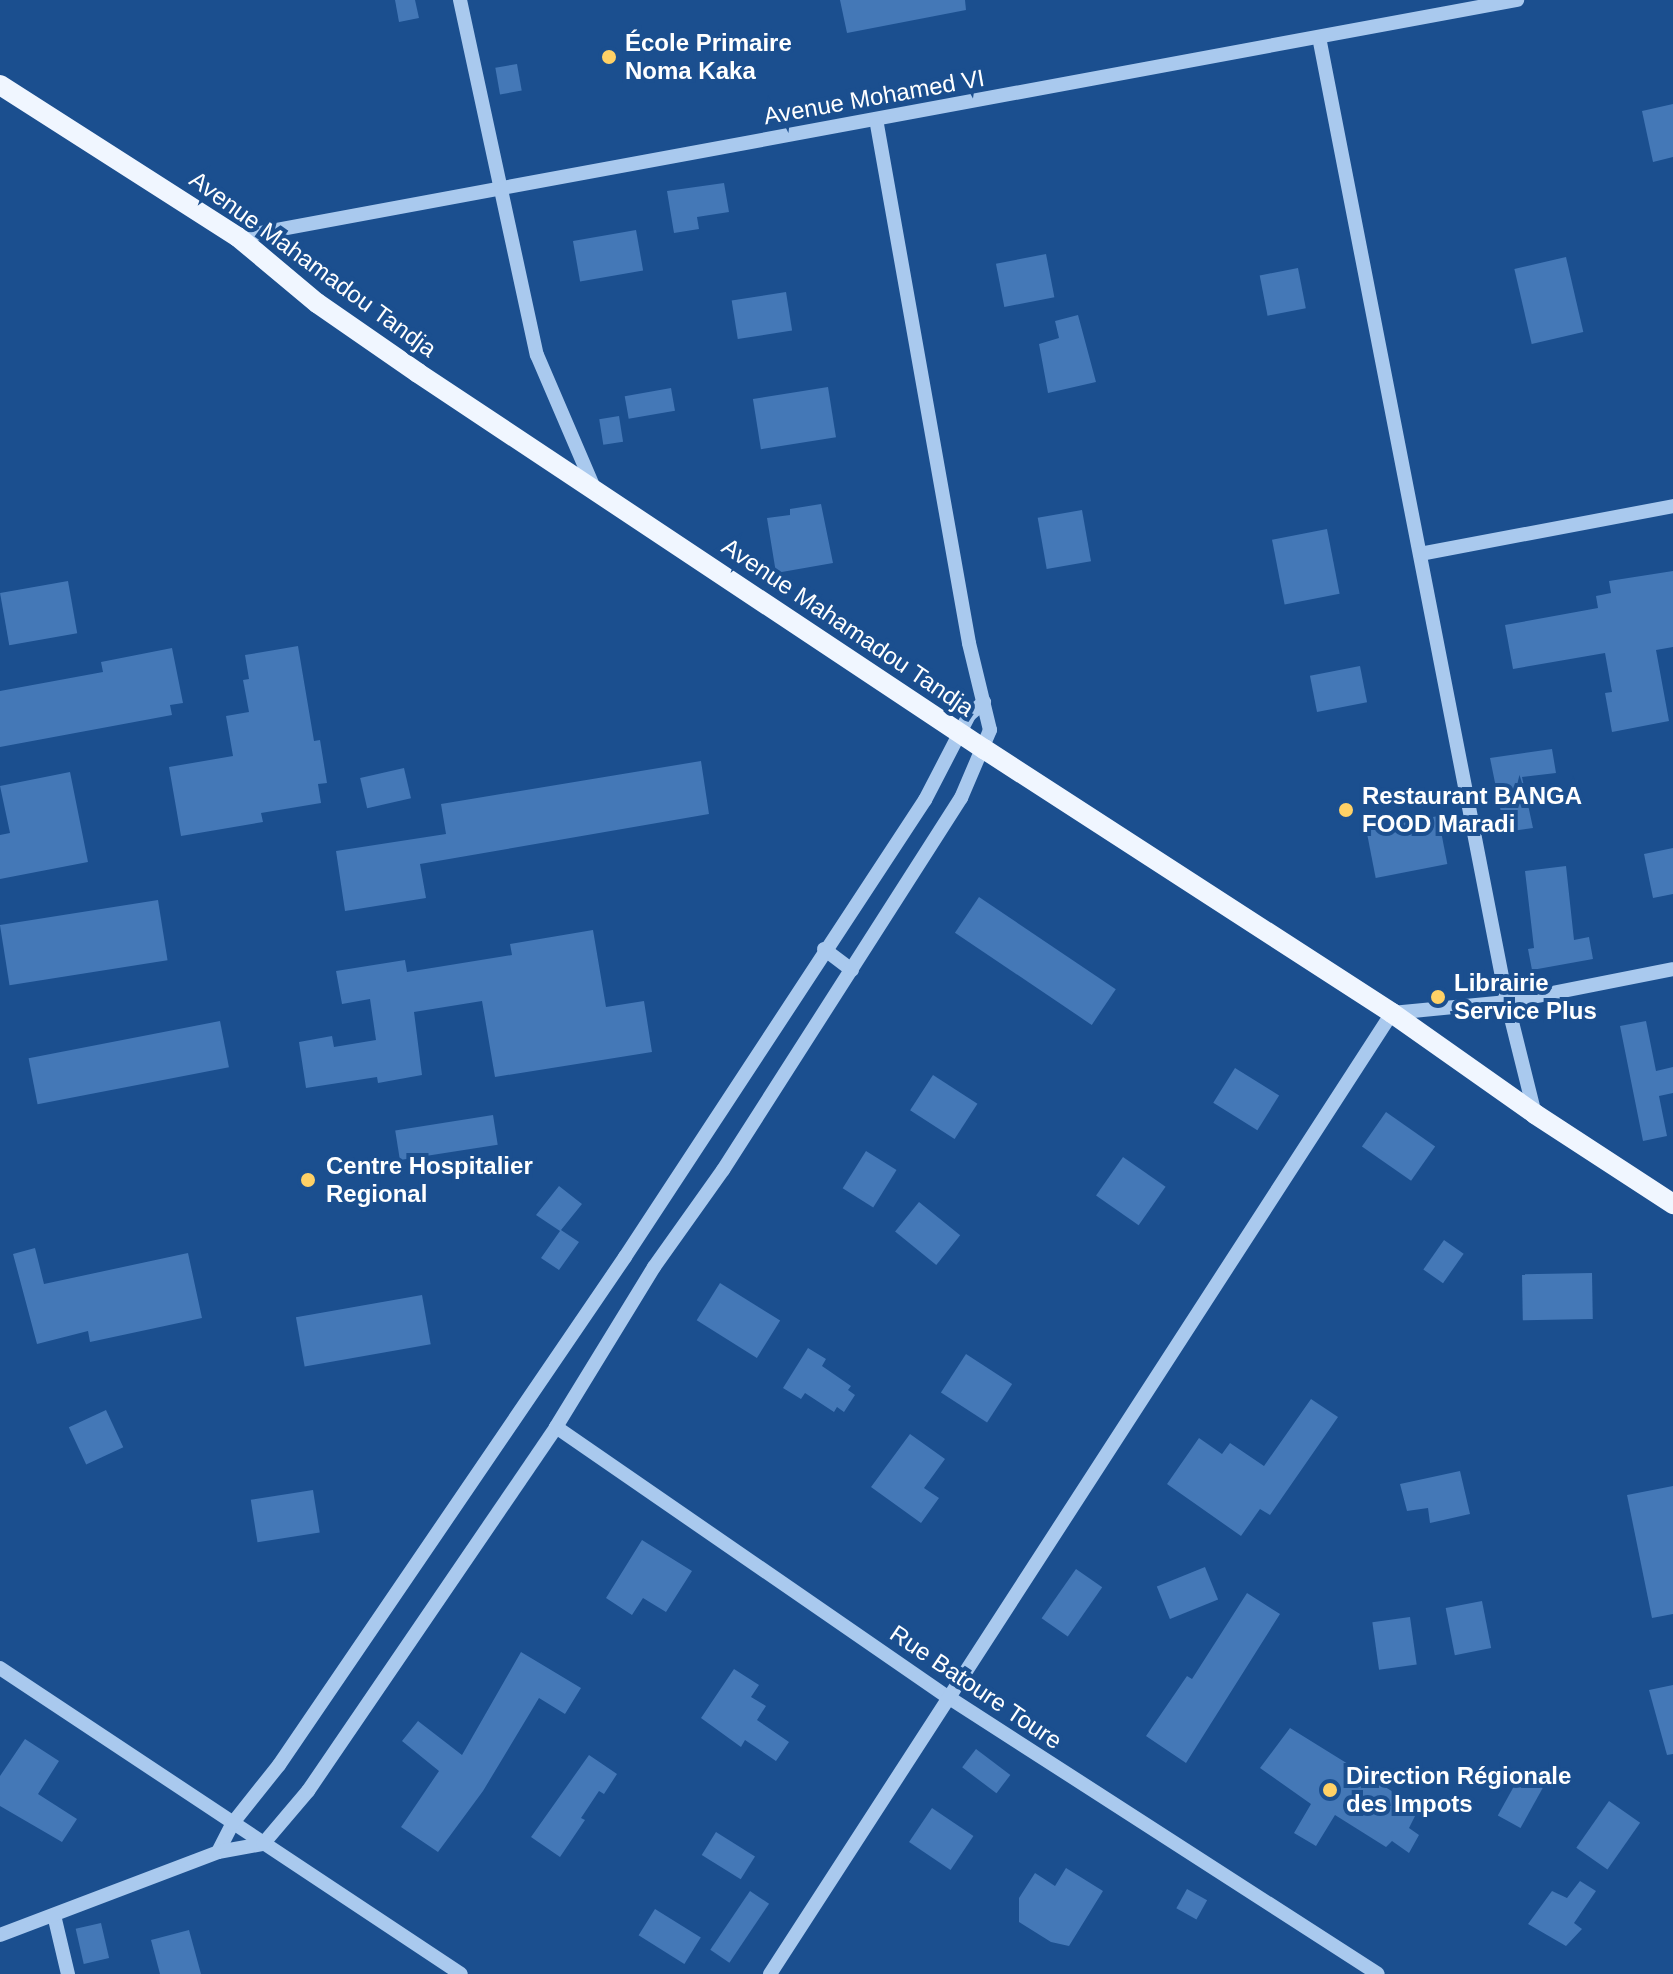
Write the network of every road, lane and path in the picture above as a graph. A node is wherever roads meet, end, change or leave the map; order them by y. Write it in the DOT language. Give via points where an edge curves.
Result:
graph roads {
  1 [pos="460,0"];
  2 [pos="1517,0"];
  3 [pos="1319,37"];
  4 [pos="0,85"];
  5 [pos="876,119"];
  6 [pos="500,188"];
  7 [pos="238,237"];
  8 [pos="594,488"];
  9 [pos="1673,506"];
  10 [pos="1420,554"];
  11 [pos="984,702"];
  12 [pos="962,734"];
  13 [pos="984,749"];
  14 [pos="824,949"];
  15 [pos="1673,969"];
  16 [pos="852,970"];
  17 [pos="1507,1002"];
  18 [pos="1392,1013"];
  19 [pos="1535,1114"];
  20 [pos="1673,1204"];
  21 [pos="556,1427"];
  22 [pos="0,1668"];
  23 [pos="948,1697"];
  24 [pos="232,1824"];
  25 [pos="263,1844"];
  26 [pos="218,1852"];
  27 [pos="54,1915"];
  28 [pos="0,1935"];
  29 [pos="68,1974"];
  30 [pos="461,1974"];
  31 [pos="770,1974"];
  32 [pos="1378,1974"];
  1 -- 6 [label="street"];
  2 -- 3 [label="street, Avenue Mohamed VI"];
  3 -- 5 [label="street, Avenue Mohamed VI"];
  3 -- 10 [label="street"];
  4 -- 7 [label="main road, Avenue Mahamadou Tandja"];
  5 -- 6 [label="street, Avenue Mohamed VI"];
  5 -- 11 [label="street" via="969,643"];
  6 -- 7 [label="street, Avenue Mohamed VI"];
  6 -- 8 [label="street" via="537,355"];
  7 -- 8 [label="main road, Avenue Mahamadou Tandja" via="317,303"];
  8 -- 12 [label="main road, Avenue Mahamadou Tandja"];
  9 -- 10 [label="street"];
  10 -- 17 [label="street"];
  11 -- 12 [label="street" via="969,715"];
  11 -- 13 [label="street" via="990,730"];
  12 -- 13 [label="main road, Avenue Mahamadou Tandja"];
  12 -- 14 [label="street" via="925,800"];
  13 -- 16 [label="street" via="961,798"];
  13 -- 18 [label="main road, Avenue Mahamadou Tandja"];
  14 -- 16 [label="street"];
  14 -- 24 [label="street" via="428,1549 279,1765"];
  15 -- 17 [label="street"];
  16 -- 21 [label="street" via="654,1267"];
  17 -- 18 [label="street"];
  17 -- 19 [label="street"];
  18 -- 19 [label="main road, Avenue Mahamadou Tandja"];
  18 -- 23 [label="street"];
  19 -- 20 [label="main road, Avenue Mahamadou Tandja"];
  21 -- 23 [label="street, Rue Batoure Toure"];
  21 -- 25 [label="street" via="308,1791"];
  22 -- 24 [label="street"];
  23 -- 31 [label="street"];
  23 -- 32 [label="street, Rue Batoure Toure"];
  24 -- 25 [label="street"];
  24 -- 26 [label="street"];
  25 -- 26 [label="street"];
  25 -- 30 [label="street"];
  26 -- 27 [label="street"];
  27 -- 28 [label="street"];
  27 -- 29 [label="street"];
}
